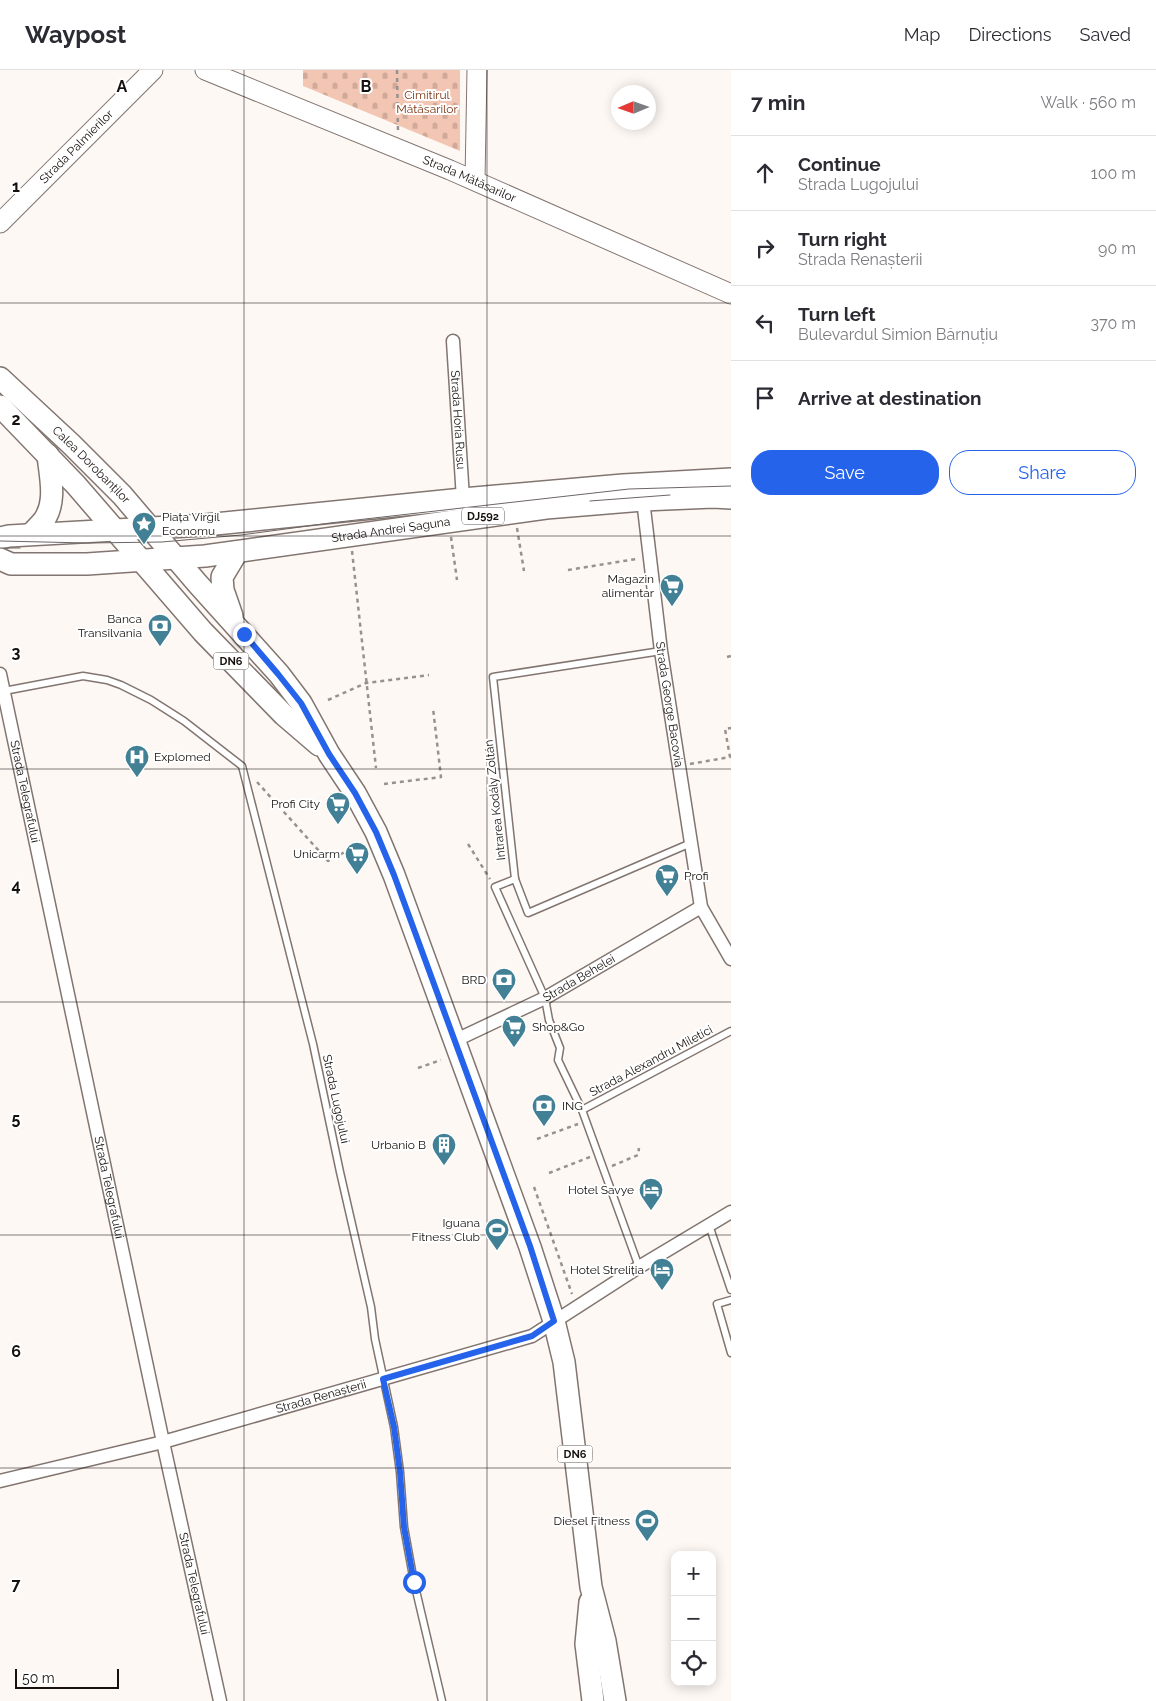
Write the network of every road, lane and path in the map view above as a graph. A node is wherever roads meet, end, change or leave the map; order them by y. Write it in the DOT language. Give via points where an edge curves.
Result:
graph roads {
  1 [pos="152,70"];
  2 [pos="205,70"];
  3 [pos="397,70"];
  4 [pos="477,70"];
  5 [pos="395,147"];
  6 [pos="475,180"];
  7 [pos="0,223"];
  8 [pos="731,294"];
  9 [pos="453,341"];
  10 [pos="0,378"];
  11 [pos="0,406"];
  12 [pos="48,455"];
  13 [pos="731,479"];
  14 [pos="731,498"];
  15 [pos="463,499"];
  16 [pos="643,500"];
  17 [pos="517,525"];
  18 [pos="151,528"];
  19 [pos="115,530"];
  20 [pos="31,534"];
  21 [pos="450,535"];
  22 [pos="0,538"];
  23 [pos="352,549"];
  24 [pos="237,552"];
  25 [pos="650,557"];
  26 [pos="176,558"];
  27 [pos="0,559"];
  28 [pos="141,560"];
  29 [pos="568,570"];
  30 [pos="524,571"];
  31 [pos="456,580"];
  32 [pos="235,625"];
  33 [pos="661,651"];
  34 [pos="727,656"];
  35 [pos="731,656"];
  36 [pos="0,674"];
  37 [pos="429,675"];
  38 [pos="366,683"];
  39 [pos="4,691"];
  40 [pos="328,700"];
  41 [pos="433,708"];
  42 [pos="731,728"];
  43 [pos="329,754"];
  44 [pos="242,766"];
  45 [pos="679,766"];
  46 [pos="376,768"];
  47 [pos="384,784"];
  48 [pos="690,843"];
  49 [pos="468,844"];
  50 [pos="358,845"];
  51 [pos="515,879"];
  52 [pos="495,887"];
  53 [pos="701,907"];
  54 [pos="730,957"];
  55 [pos="545,998"];
  56 [pos="731,1031"];
  57 [pos="454,1041"];
  58 [pos="440,1060"];
  59 [pos="418,1068"];
  60 [pos="582,1110"];
  61 [pos="586,1121"];
  62 [pos="537,1139"];
  63 [pos="639,1148"];
  64 [pos="598,1154"];
  65 [pos="604,1170"];
  66 [pos="549,1173"];
  67 [pos="534,1187"];
  68 [pos="731,1212"];
  69 [pos="709,1225"];
  70 [pos="639,1267"];
  71 [pos="731,1290"];
  72 [pos="572,1294"];
  73 [pos="731,1300"];
  74 [pos="554,1321"];
  75 [pos="731,1353"];
  76 [pos="383,1379"];
  77 [pos="163,1442"];
  78 [pos="0,1481"];
  79 [pos="591,1587"];
  80 [pos="220,1701"];
  81 [pos="442,1701"];
  82 [pos="593,1701"];
  83 [pos="615,1701"];
  1 -- 7 [label="street, Strada Palmierilor"];
  2 -- 5 [label="street, Strada Mătăsarilor"];
  3 -- 5 [label="path" via="399,129"];
  4 -- 6 [label="street"];
  5 -- 6 [label="street, Strada Mătăsarilor"];
  6 -- 8 [label="street, Strada Mătăsarilor"];
  9 -- 15 [label="street, Strada Horia Rusu"];
  10 -- 18 [label="main road, Calea Dorobanților / DN6" via="90,463"];
  11 -- 12 [label="main road, Calea Dorobanților / DN6"];
  12 -- 19 [label="main road, Calea Dorobanților / DN6"];
  12 -- 20 [label="main road" via="51,501 45,519"];
  13 -- 15 [label="main road, Strada Andrei Șaguna / DJ592"];
  14 -- 16 [label="main road, Strada Andrei Șaguna / DJ592"];
  15 -- 18 [label="main road, Strada Andrei Șaguna / DJ592" via="205,526"];
  16 -- 24 [label="main road, Strada Andrei Șaguna / DJ592" via="528,510"];
  16 -- 25 [label="street, Strada George Bacovia"];
  17 -- 30 [label="path"];
  18 -- 19 [label="main road, Strada Andrei Șaguna"];
  18 -- 26 [label="main road, Calea Dorobanților / DN6"];
  19 -- 20 [label="main road, Strada Andrei Șaguna"];
  19 -- 28 [label="main road, DN6"];
  20 -- 22 [label="main road, Strada Andrei Șaguna"];
  21 -- 31 [label="path"];
  23 -- 38 [label="path"];
  24 -- 26 [label="main road, Strada Andrei Șaguna / DJ592"];
  24 -- 32 [label="main road" via="222,577"];
  25 -- 29 [label="path"];
  25 -- 33 [label="street, Strada George Bacovia"];
  26 -- 28 [label="main road, Strada Andrei Șaguna"];
  26 -- 32 [label="main road, DN6"];
  27 -- 28 [label="main road, Strada Andrei Șaguna" via="11,564"];
  28 -- 43 [label="main road, DN6" via="203,632 284,715"];
  32 -- 43 [label="main road, DN6" via="301,703"];
  33 -- 45 [label="street, Strada George Bacovia"];
  33 -- 51 [label="lane, Intrarea Kodály Zoltán" via="493,677"];
  34 -- 35 [label="path"];
  36 -- 39 [label="street, Strada Telegrafului"];
  37 -- 38 [label="path"];
  38 -- 40 [label="path"];
  38 -- 46 [label="path"];
  39 -- 44 [label="lane" via="83,676 107,680 160,705"];
  39 -- 77 [label="street, Strada Telegrafului"];
  41 -- 47 [label="path" via="441,777"];
  42 -- 45 [label="path" via="725,729 730,757"];
  43 -- 57 [label="main road, DN6" via="376,832"];
  44 -- 50 [label="path" via="328,861"];
  44 -- 76 [label="lane, Strada Lugojului" via="313,1044 371,1307"];
  45 -- 48 [label="street, Strada George Bacovia"];
  48 -- 51 [label="lane, Intrarea Kodály Zoltán" via="528,913"];
  48 -- 53 [label="street, Strada George Bacovia"];
  49 -- 52 [label="path"];
  51 -- 52 [label="lane"];
  52 -- 55 [label="lane"];
  53 -- 54 [label="street, Strada George Bacovia"];
  53 -- 55 [label="street, Strada Behelei"];
  55 -- 57 [label="street, Strada Behelei"];
  55 -- 60 [label="lane" via="560,1048 558,1060"];
  56 -- 60 [label="lane, Strada Alexandru Miletici"];
  57 -- 74 [label="main road, DN6" via="530,1246"];
  58 -- 59 [label="path"];
  60 -- 61 [label="lane"];
  61 -- 62 [label="path"];
  61 -- 64 [label="lane"];
  63 -- 65 [label="path" via="638,1155"];
  64 -- 65 [label="lane"];
  64 -- 66 [label="path"];
  65 -- 70 [label="lane"];
  67 -- 72 [label="path"];
  68 -- 69 [label="street, Strada Renașterii"];
  69 -- 70 [label="street, Strada Renașterii"];
  69 -- 71 [label="lane"];
  70 -- 74 [label="street, Strada Renașterii"];
  73 -- 75 [label="lane" via="716,1304"];
  74 -- 76 [label="street, Strada Renașterii" via="532,1336"];
  74 -- 79 [label="main road, DN6" via="564,1362"];
  76 -- 77 [label="street, Strada Renașterii"];
  76 -- 81 [label="lane, Strada Lugojului" via="394,1427 404,1527 414,1582"];
  77 -- 78 [label="street, Strada Renașterii"];
  77 -- 80 [label="street, Strada Telegrafului"];
  79 -- 82 [label="main road, DN6" via="586,1644"];
  79 -- 83 [label="main road, DN6" via="605,1641"];
}
